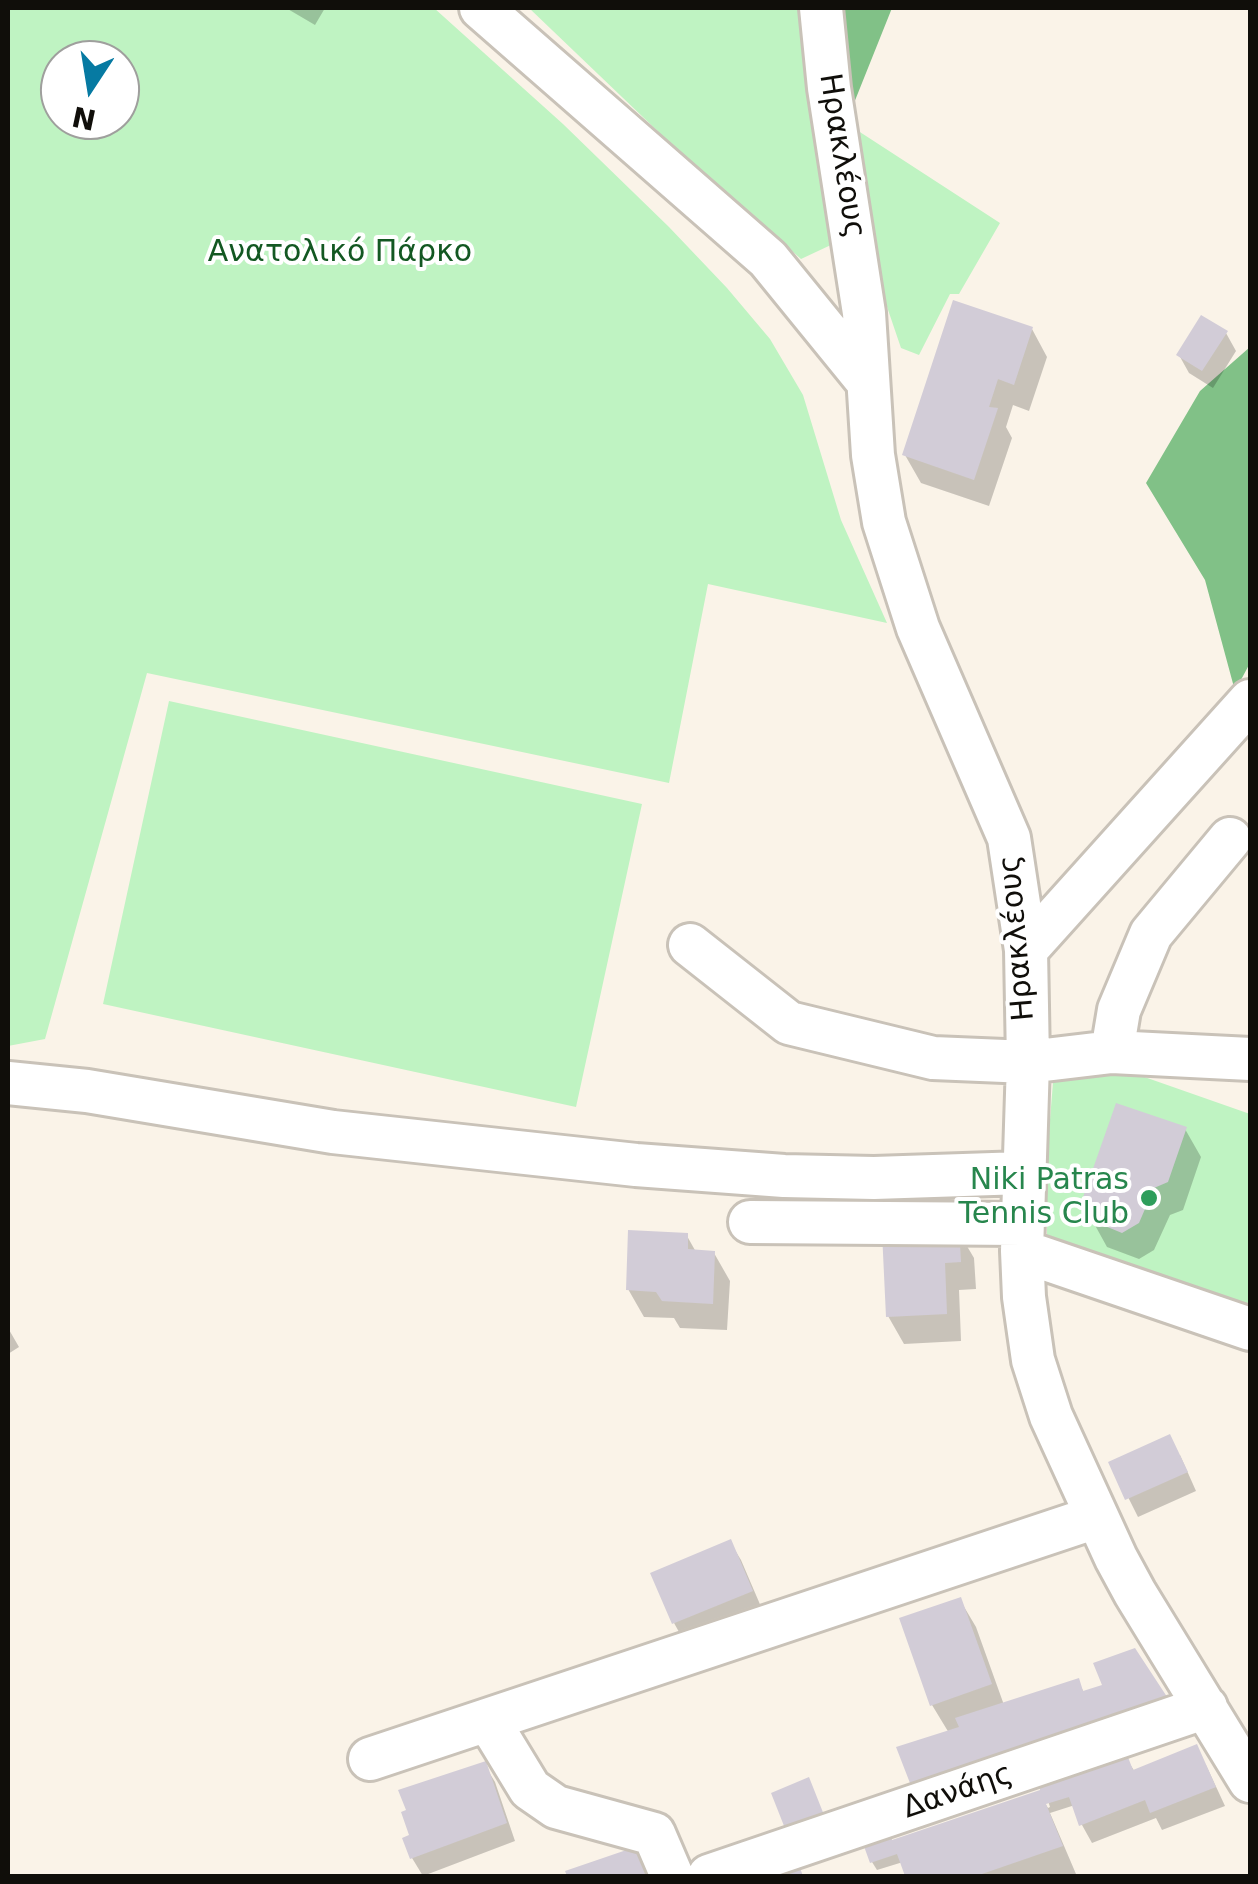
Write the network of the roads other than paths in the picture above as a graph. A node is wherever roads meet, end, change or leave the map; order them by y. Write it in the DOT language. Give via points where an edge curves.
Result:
graph roads {
  1 [pos="481,8"];
  2 [pos="821,8"];
  3 [pos="868,382"];
  4 [pos="1250,701"];
  5 [pos="1230,839"];
  6 [pos="690,945"];
  7 [pos="1026,950"];
  8 [pos="1250,1032"];
  9 [pos="1112,1052"];
  10 [pos="1184,1056"];
  11 [pos="1250,1058"];
  12 [pos="1028,1062"];
  13 [pos="8,1082"];
  14 [pos="1023,1174"];
  15 [pos="750,1222"];
  16 [pos="1022,1237"];
  17 [pos="1250,1328"];
  18 [pos="1096,1517"];
  19 [pos="1206,1707"];
  20 [pos="488,1720"];
  21 [pos="370,1759"];
  22 [pos="1250,1782"];
  23 [pos="672,1876"];
  24 [pos="709,1876"];
  1 -- 3 [label="street" via="768,259"];
  2 -- 3 [label="street, Ηρακλέους"];
  3 -- 7 [label="street, Ηρακλέους" via="884,522 918,628 1009,838"];
  4 -- 7 [label="street"];
  5 -- 9 [label="street" via="1151,934 1119,1010"];
  6 -- 12 [label="street" via="790,1023 933,1058"];
  7 -- 12 [label="street, Ηρακλέους"];
  8 -- 10 [label="street"];
  9 -- 10 [label="street"];
  9 -- 12 [label="street"];
  10 -- 11 [label="street"];
  12 -- 14 [label="street, Ηρακλέους"];
  13 -- 14 [label="street" via="333,1132 636,1165 784,1176"];
  14 -- 16 [label="street, Ηρακλέους"];
  15 -- 16 [label="street"];
  16 -- 17 [label="street"];
  16 -- 18 [label="street, Ηρακλέους" via="1027,1324 1041,1388"];
  18 -- 19 [label="street, Ηρακλέους"];
  18 -- 20 [label="street"];
  19 -- 22 [label="street, Ηρακλέους"];
  19 -- 24 [label="street, Δανάης"];
  20 -- 21 [label="street"];
  20 -- 23 [label="street" via="530,1790 556,1808 654,1834"];
}
